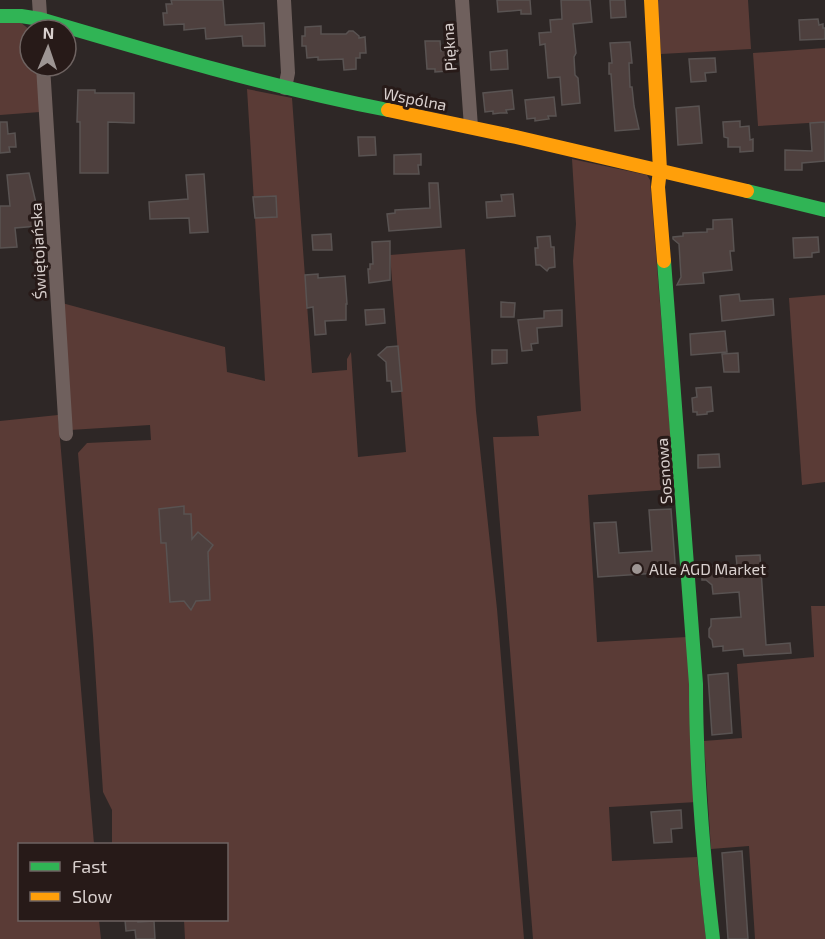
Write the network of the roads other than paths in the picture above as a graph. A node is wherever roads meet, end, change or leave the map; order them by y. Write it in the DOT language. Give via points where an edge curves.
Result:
graph roads {
  1 [pos="39,0"];
  2 [pos="284,0"];
  3 [pos="462,0"];
  4 [pos="651,0"];
  5 [pos="0,16"];
  6 [pos="26,18"];
  7 [pos="40,18"];
  8 [pos="78,34"];
  9 [pos="44,78"];
  10 [pos="285,88"];
  11 [pos="471,127"];
  12 [pos="660,170"];
  13 [pos="825,210"];
  14 [pos="66,434"];
  15 [pos="713,939"];
  1 -- 7 [label="street"];
  2 -- 10 [label="street" via="288,73"];
  3 -- 11 [label="street, Piękna"];
  4 -- 12 [label="street, Sosnowa"];
  5 -- 6 [label="street, Wspólna"];
  8 -- 10 [label="street, Wspólna"];
  9 -- 14 [label="street, Świętojańska"];
  10 -- 11 [label="street, Wspólna"];
  11 -- 12 [label="street, Wspólna"];
  12 -- 13 [label="street, Wspólna"];
  12 -- 15 [label="street, Sosnowa" via="658,187"];
}
